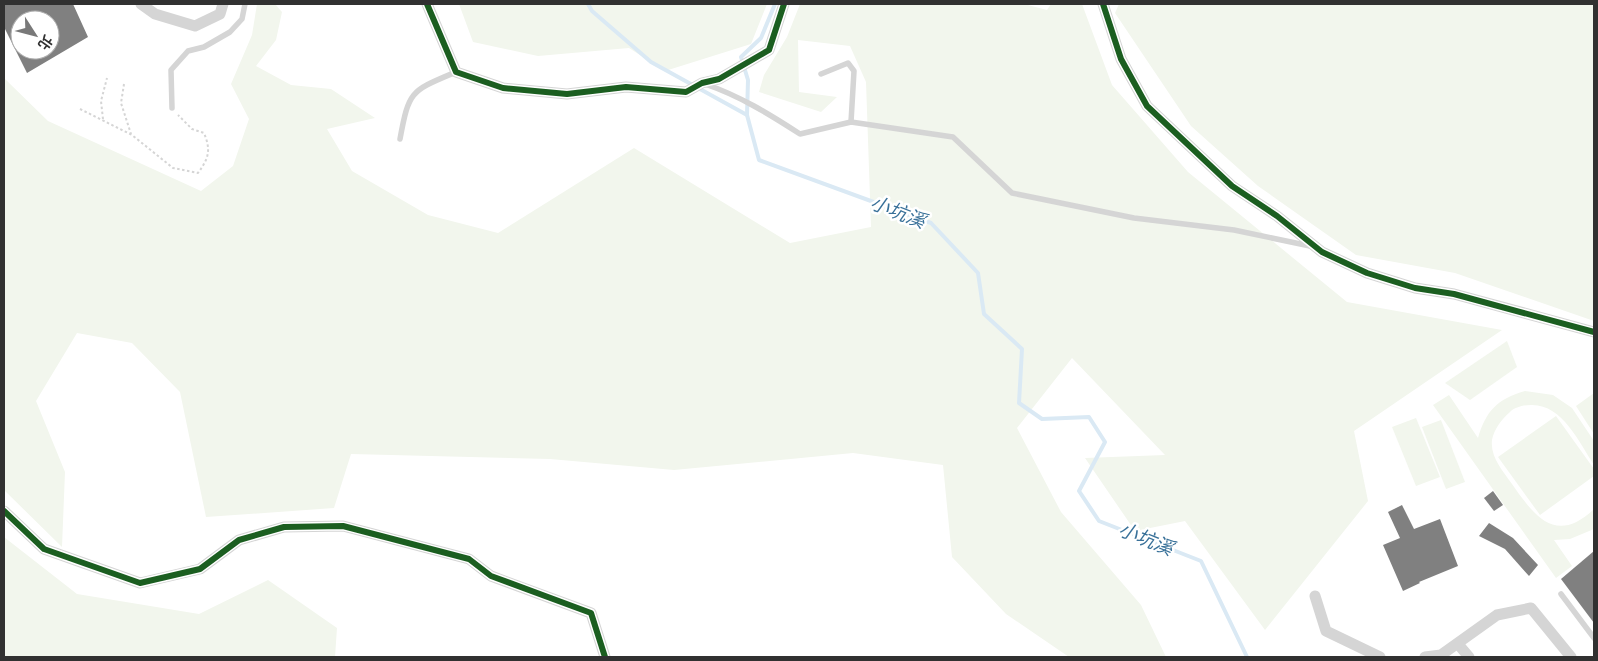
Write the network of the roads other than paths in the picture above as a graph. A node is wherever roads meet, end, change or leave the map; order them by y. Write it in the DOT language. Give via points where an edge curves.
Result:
graph roads {
  1 [pos="141,4"];
  2 [pos="223,4"];
  3 [pos="245,4"];
  4 [pos="427,4"];
  5 [pos="784,4"];
  6 [pos="1103,4"];
  7 [pos="456,72"];
  8 [pos="821,74"];
  9 [pos="702,83"];
  10 [pos="172,108"];
  11 [pos="851,122"];
  12 [pos="400,139"];
  13 [pos="1317,248"];
  14 [pos="1594,332"];
  15 [pos="4,511"];
  16 [pos="1561,594"];
  17 [pos="1315,596"];
  18 [pos="1594,638"];
  19 [pos="1458,644"];
  20 [pos="605,657"];
  21 [pos="1380,657"];
  22 [pos="1425,657"];
  23 [pos="1469,657"];
  24 [pos="1571,657"];
  1 -- 2 [label="street" via="155,14 195,26 220,14"];
  3 -- 10 [label="lane" via="242,19 230,32 204,47 188,50 171,70"];
  4 -- 7 [label="street"];
  5 -- 9 [label="street" via="769,50 719,79"];
  6 -- 13 [label="street" via="1121,59 1147,106 1232,186 1278,216"];
  7 -- 9 [label="street" via="503,88 567,94 626,87 686,92"];
  7 -- 12 [label="lane" via="421,87 406,105"];
  8 -- 11 [label="lane" via="848,63 854,71"];
  9 -- 11 [label="lane" via="761,108 800,134"];
  11 -- 13 [label="lane" via="953,137 1012,193 1134,218 1234,230"];
  13 -- 14 [label="street" via="1367,273 1399,283 1454,294"];
  15 -- 20 [label="street" via="44,549 140,583 200,569 239,540 284,527 343,526 470,559 491,576 592,613"];
  16 -- 18 [label="lane"];
  17 -- 21 [label="street" via="1326,631"];
  19 -- 22 [label="street" via="1441,655"];
  19 -- 23 [label="street"];
  19 -- 24 [label="street" via="1497,615 1531,608"];
}
